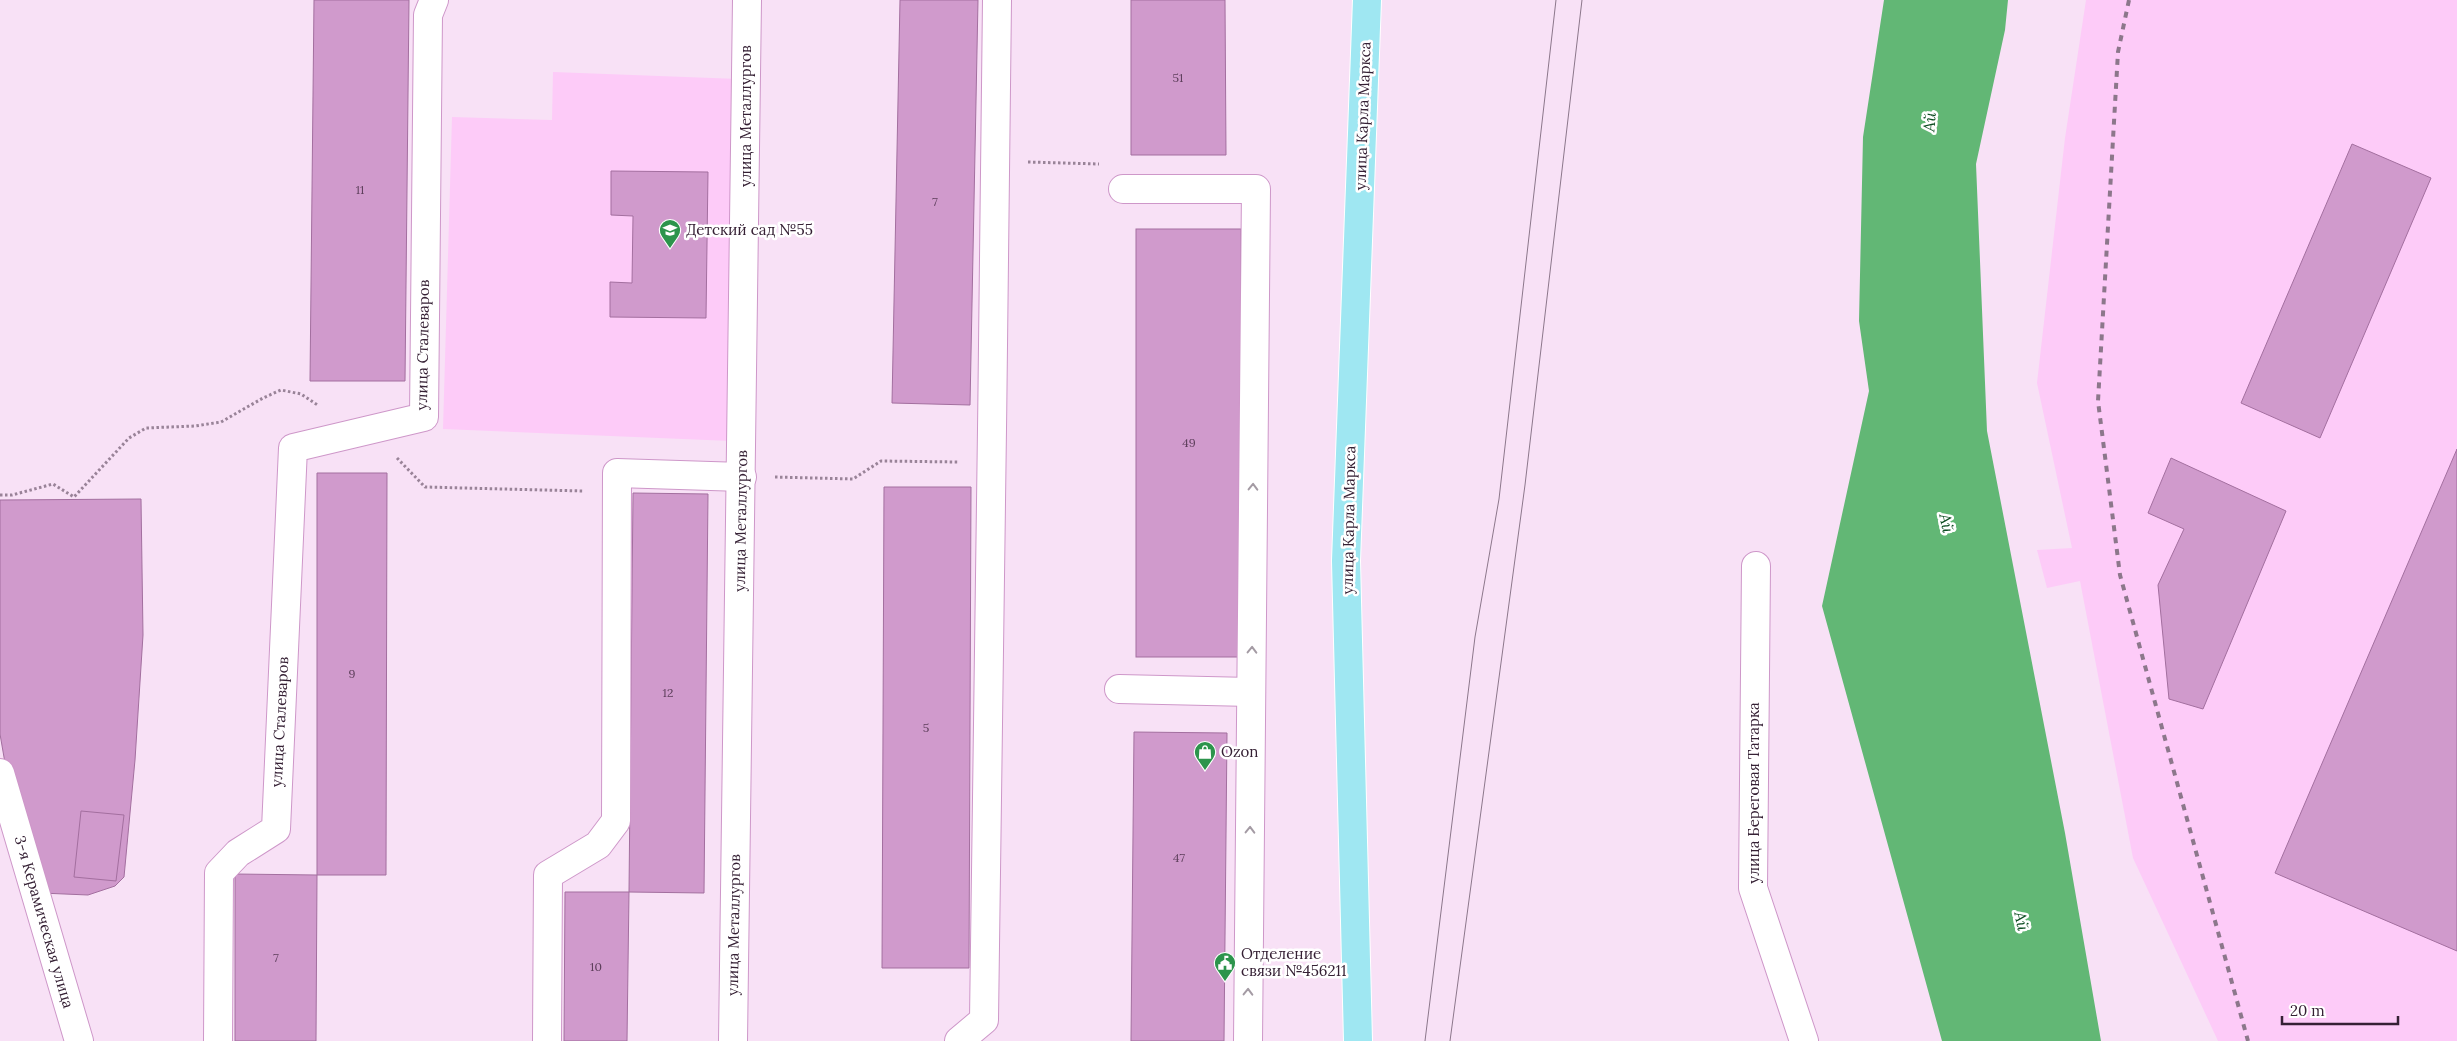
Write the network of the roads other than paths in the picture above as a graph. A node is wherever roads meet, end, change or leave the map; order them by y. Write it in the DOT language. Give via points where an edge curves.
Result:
graph roads {
  1 [pos="434,0"];
  2 [pos="747,0"];
  3 [pos="997,0"];
  4 [pos="1367,0"];
  5 [pos="1123,189"];
  6 [pos="742,476"];
  7 [pos="1756,566"];
  8 [pos="1119,689"];
  9 [pos="1251,692"];
  10 [pos="0,773"];
  11 [pos="79,1041"];
  12 [pos="218,1041"];
  13 [pos="547,1041"];
  14 [pos="733,1041"];
  15 [pos="959,1041"];
  16 [pos="1248,1041"];
  17 [pos="1358,1041"];
  18 [pos="1804,1041"];
  1 -- 12 [label="street, улица Сталеваров" via="428,16 424,417 293,448 276,829 238,854 219,873"];
  2 -- 6 [label="street, улица Металлургов"];
  3 -- 15 [label="street" via="991,698 984,1020"];
  4 -- 17 [label="main road, улица Карла Маркса" via="1346,561"];
  9 -- 5 [label="street, one-way" via="1256,189"];
  6 -- 13 [label="street" via="617,473 616,820 598,845 548,875"];
  6 -- 14 [label="street, улица Металлургов"];
  7 -- 18 [label="street, улица Береговая Татарка" via="1753,888"];
  8 -- 9 [label="street"];
  16 -- 9 [label="street, one-way"];
  10 -- 11 [label="street, 3-я Керамическая улица"];
}
